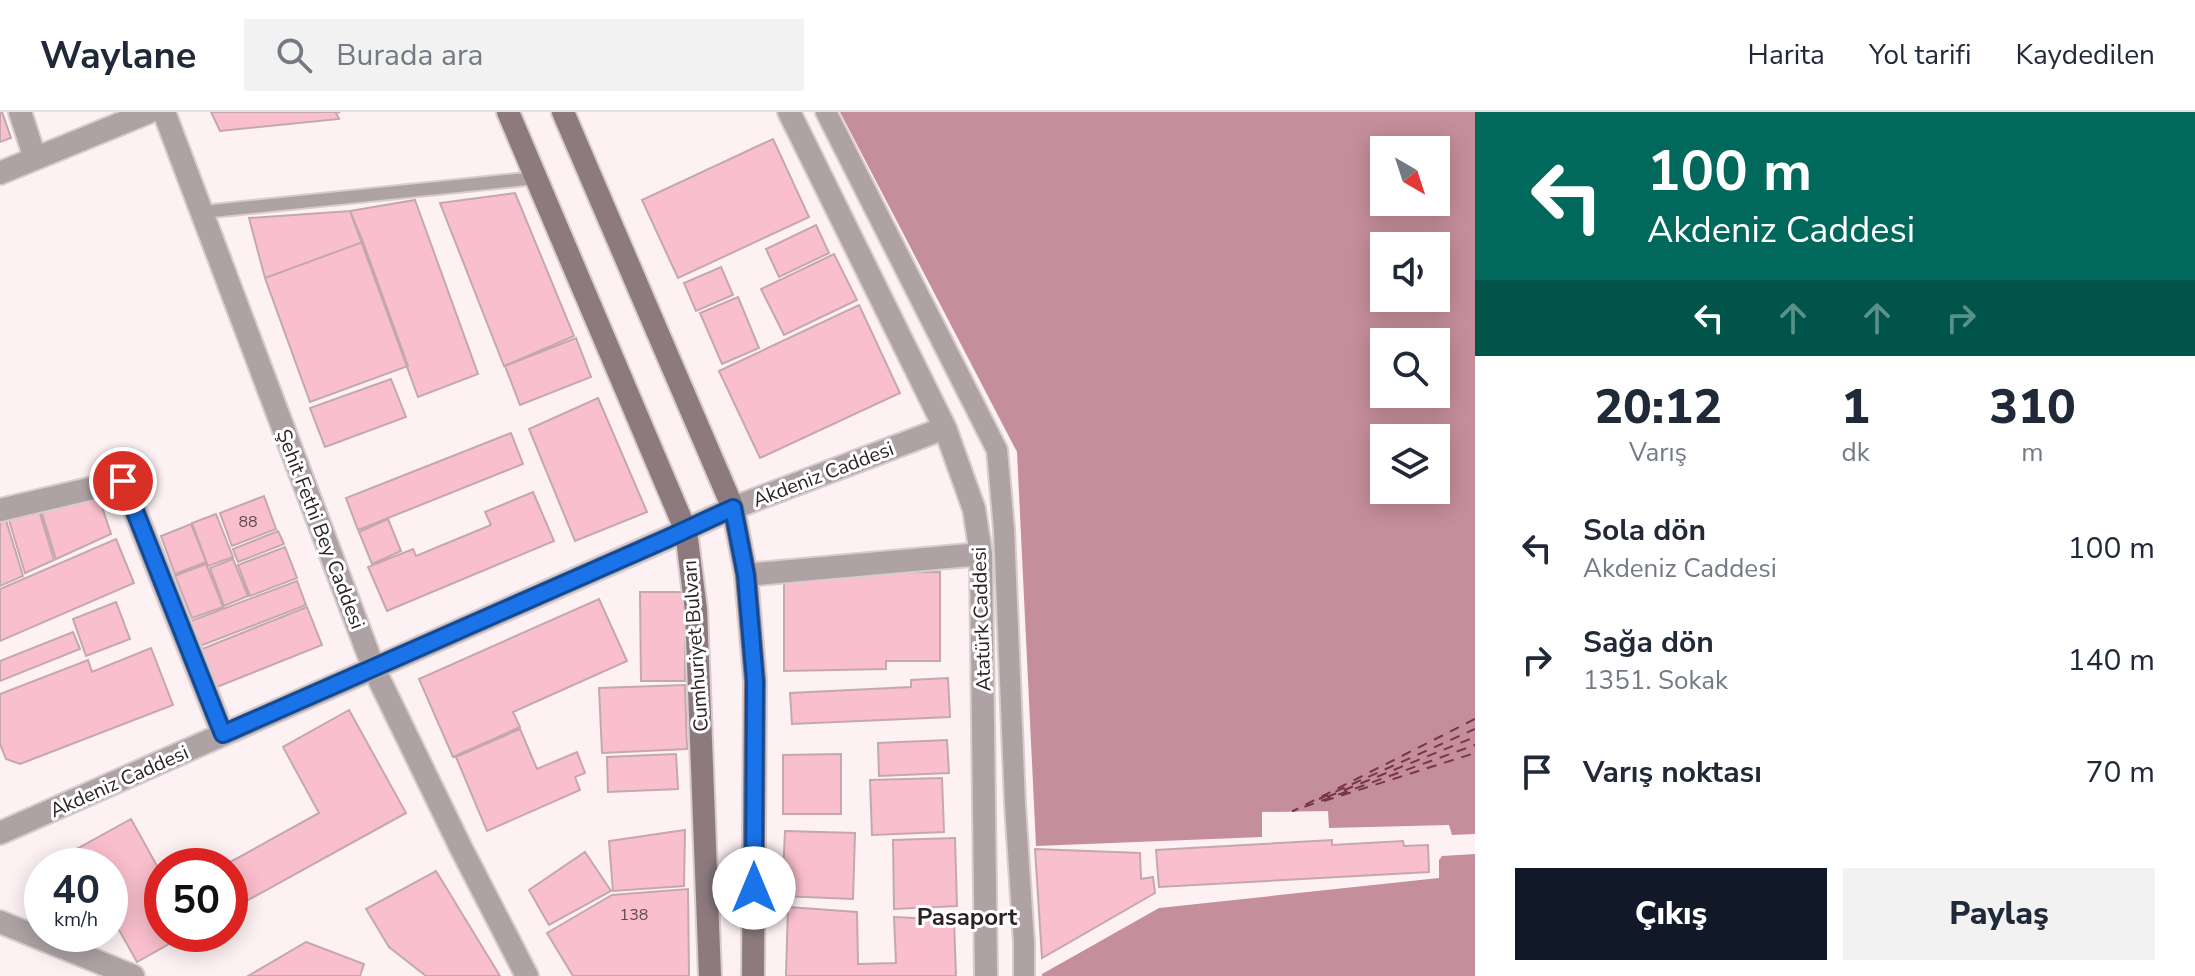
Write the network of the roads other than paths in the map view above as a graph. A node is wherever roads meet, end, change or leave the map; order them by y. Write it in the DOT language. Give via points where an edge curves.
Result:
graph roads {
  1 [pos="20,112"];
  2 [pos="149,112"];
  3 [pos="164,112"];
  4 [pos="508,112"];
  5 [pos="563,112"];
  6 [pos="789,112"];
  7 [pos="826,112"];
  8 [pos="35,158"];
  9 [pos="0,173"];
  10 [pos="536,178"];
  11 [pos="202,212"];
  12 [pos="945,428"];
  13 [pos="733,508"];
  14 [pos="0,510"];
  15 [pos="686,531"];
  16 [pos="981,554"];
  17 [pos="746,575"];
  18 [pos="374,669"];
  19 [pos="223,734"];
  20 [pos="0,833"];
  21 [pos="0,922"];
  22 [pos="133,976"];
  23 [pos="527,976"];
  24 [pos="710,976"];
  25 [pos="753,976"];
  26 [pos="986,976"];
  27 [pos="1024,976"];
  1 -- 8 [label="street"];
  2 -- 8 [label="street"];
  3 -- 11 [label="street, Şehit Fethi Bey Caddesi"];
  4 -- 10 [label="main road, Cumhuriyet Bulvarı"];
  5 -- 13 [label="main road"];
  6 -- 12 [label="street, Atatürk Caddesi"];
  7 -- 27 [label="street" via="997,450"];
  8 -- 9 [label="street"];
  10 -- 11 [label="lane"];
  10 -- 15 [label="main road, Cumhuriyet Bulvarı"];
  11 -- 18 [label="street, Şehit Fethi Bey Caddesi"];
  12 -- 13 [label="street, Akdeniz Caddesi"];
  12 -- 16 [label="street, Atatürk Caddesi" via="974,509"];
  13 -- 15 [label="street, Akdeniz Caddesi"];
  13 -- 17 [label="main road"];
  14 -- 19 [label="street" via="123,481"];
  15 -- 18 [label="street, Akdeniz Caddesi"];
  15 -- 24 [label="main road, Cumhuriyet Bulvarı" via="696,610"];
  16 -- 17 [label="street"];
  16 -- 26 [label="street, Atatürk Caddesi"];
  17 -- 25 [label="main road" via="755,681"];
  18 -- 19 [label="street, Akdeniz Caddesi"];
  18 -- 23 [label="street, Şehit Fethi Bey Caddesi"];
  19 -- 20 [label="street, Akdeniz Caddesi"];
  21 -- 22 [label="street"];
}
